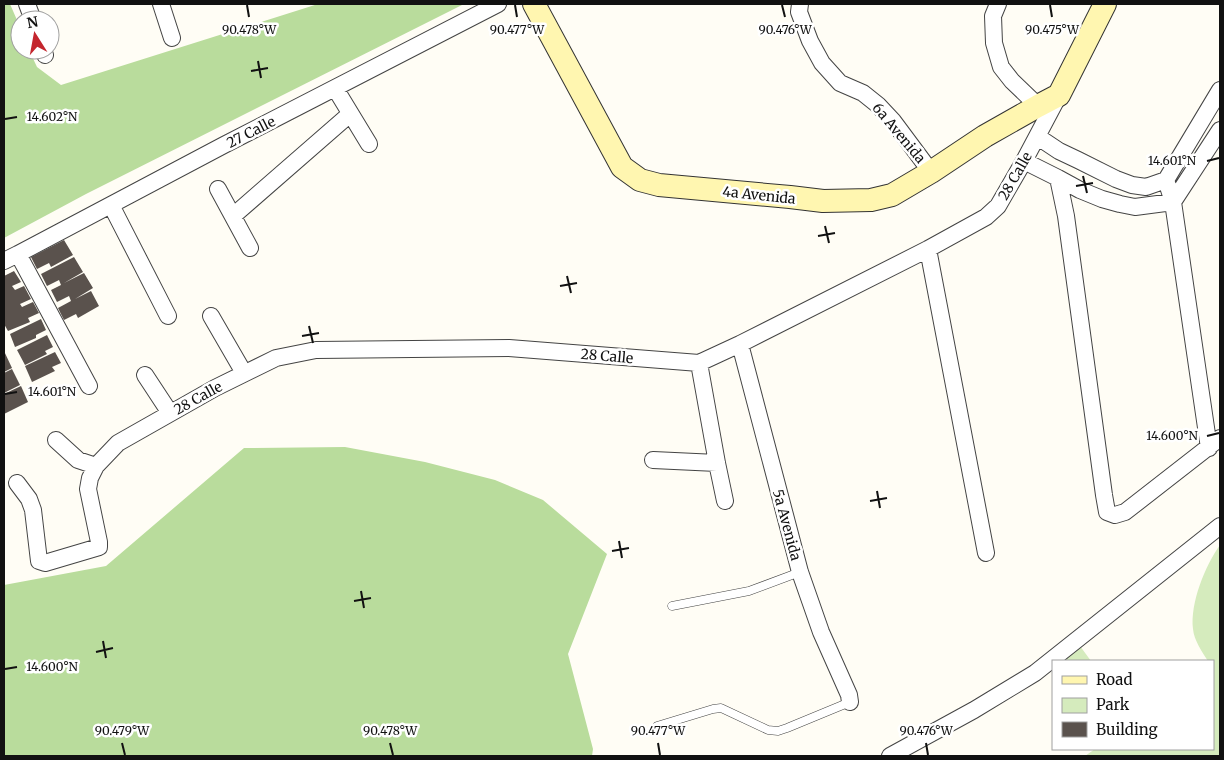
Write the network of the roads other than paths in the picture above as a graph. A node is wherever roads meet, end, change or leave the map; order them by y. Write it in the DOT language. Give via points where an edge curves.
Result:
graph roads {
  1 [pos="161,4"];
  2 [pos="498,4"];
  3 [pos="534,4"];
  4 [pos="800,4"];
  5 [pos="998,4"];
  6 [pos="1105,4"];
  7 [pos="172,38"];
  8 [pos="335,88"];
  9 [pos="1220,90"];
  10 [pos="1059,95"];
  11 [pos="1038,106"];
  12 [pos="350,114"];
  13 [pos="1220,130"];
  14 [pos="1038,137"];
  15 [pos="369,144"];
  16 [pos="1024,161"];
  17 [pos="931,172"];
  18 [pos="1058,178"];
  19 [pos="1166,180"];
  20 [pos="218,189"];
  21 [pos="1173,202"];
  22 [pos="111,205"];
  23 [pos="233,216"];
  24 [pos="250,248"];
  25 [pos="928,248"];
  26 [pos="11,258"];
  27 [pos="168,316"];
  28 [pos="211,316"];
  29 [pos="740,344"];
  30 [pos="699,363"];
  31 [pos="244,373"];
  32 [pos="145,375"];
  33 [pos="89,386"];
  34 [pos="170,413"];
  35 [pos="56,440"];
  36 [pos="1215,443"];
  37 [pos="653,460"];
  38 [pos="717,463"];
  39 [pos="93,472"];
  40 [pos="17,483"];
  41 [pos="725,501"];
  42 [pos="1220,526"];
  43 [pos="986,553"];
  44 [pos="800,572"];
  45 [pos="672,606"];
  46 [pos="850,702"];
  47 [pos="656,726"];
  48 [pos="890,756"];
  1 -- 7 [label="street"];
  2 -- 8 [label="street, 27 Calle"];
  3 -- 17 [label="street, 4a Avenida" via="622,167 640,180 659,185 823,202 871,200 892,195"];
  4 -- 17 [label="street, 6a Avenida" via="799,12 822,63 840,83 863,93 878,105"];
  5 -- 11 [label="street" via="993,16 994,43 1001,67"];
  6 -- 10 [label="street"];
  8 -- 12 [label="street"];
  8 -- 22 [label="street, 27 Calle"];
  9 -- 19 [label="street"];
  10 -- 11 [label="street, 4a Avenida"];
  10 -- 14 [label="street, 28 Calle"];
  11 -- 17 [label="street, 4a Avenida"];
  12 -- 15 [label="street"];
  12 -- 23 [label="street"];
  13 -- 21 [label="street"];
  14 -- 16 [label="street, 28 Calle"];
  14 -- 19 [label="street" via="1059,151 1132,185 1146,187"];
  16 -- 18 [label="street"];
  16 -- 25 [label="street, 28 Calle" via="998,206 986,217"];
  18 -- 21 [label="street" via="1080,190 1120,204 1135,207"];
  18 -- 36 [label="street" via="1107,512 1115,515 1124,512"];
  19 -- 21 [label="street"];
  20 -- 23 [label="street"];
  21 -- 36 [label="street"];
  22 -- 26 [label="street, 27 Calle"];
  22 -- 27 [label="street"];
  23 -- 24 [label="street"];
  25 -- 29 [label="street, 28 Calle"];
  25 -- 43 [label="street"];
  26 -- 33 [label="street"];
  28 -- 31 [label="street"];
  29 -- 30 [label="street, 28 Calle"];
  29 -- 44 [label="street, 5a Avenida"];
  30 -- 31 [label="street, 28 Calle" via="510,348 316,350 276,358"];
  30 -- 38 [label="street"];
  31 -- 34 [label="street, 28 Calle"];
  32 -- 34 [label="street"];
  34 -- 39 [label="street, 28 Calle" via="118,443"];
  35 -- 39 [label="street"];
  37 -- 38 [label="street"];
  38 -- 41 [label="street"];
  39 -- 40 [label="street" via="88,489 99,547 45,563 40,561 33,510"];
  42 -- 48 [label="street" via="1035,673"];
  44 -- 45 [label="lane" via="749,591"];
  44 -- 46 [label="street, 5a Avenida"];
  46 -- 47 [label="lane" via="778,730 768,730 720,708"];
}
